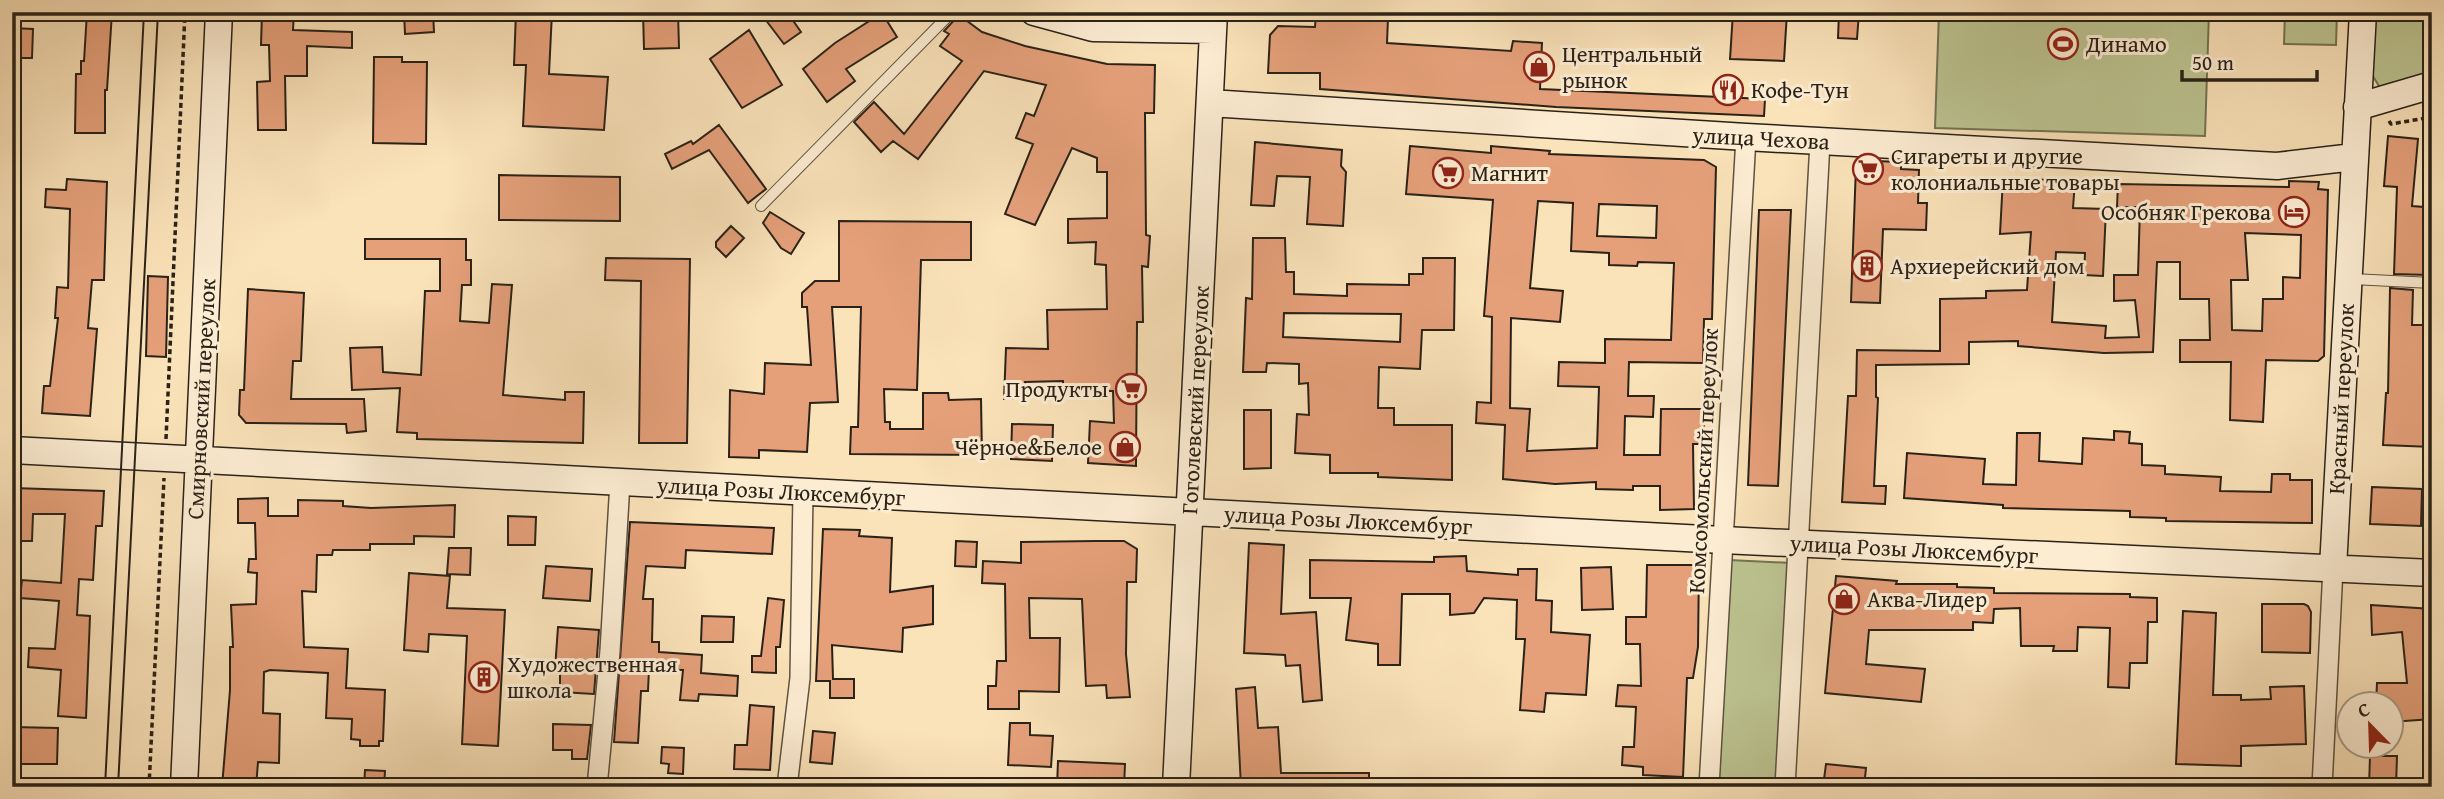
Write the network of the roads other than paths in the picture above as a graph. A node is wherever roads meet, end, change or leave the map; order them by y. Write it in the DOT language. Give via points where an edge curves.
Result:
graph roads {
  1 [pos="219,12"];
  2 [pos="952,12"];
  3 [pos="1034,12"];
  4 [pos="2363,12"];
  5 [pos="1214,21"];
  6 [pos="2432,85"];
  7 [pos="1210,103"];
  8 [pos="2357,107"];
  9 [pos="1746,137"];
  10 [pos="1820,142"];
  11 [pos="2354,156"];
  12 [pos="761,206"];
  13 [pos="2347,278"];
  14 [pos="2432,283"];
  15 [pos="12,450"];
  16 [pos="198,458"];
  17 [pos="620,482"];
  18 [pos="803,493"];
  19 [pos="1190,512"];
  20 [pos="1723,540"];
  21 [pos="1798,543"];
  22 [pos="2333,568"];
  23 [pos="2432,573"];
  24 [pos="184,787"];
  25 [pos="597,787"];
  26 [pos="787,787"];
  27 [pos="1176,787"];
  28 [pos="1709,787"];
  29 [pos="1785,787"];
  30 [pos="2322,787"];
  1 -- 16 [label="main road, Смирновский переулок"];
  2 -- 12 [label="lane"];
  3 -- 5 [label="main road" via="1093,28"];
  4 -- 8 [label="main road, Красный переулок"];
  5 -- 7 [label="main road, Гоголевский переулок"];
  6 -- 8 [label="main road"];
  7 -- 9 [label="main road, улица Чехова"];
  7 -- 19 [label="main road, Гоголевский переулок"];
  8 -- 11 [label="main road, Красный переулок"];
  9 -- 10 [label="main road, улица Чехова"];
  9 -- 20 [label="street, Комсомольский переулок"];
  10 -- 11 [label="main road, улица Чехова" via="2277,166"];
  10 -- 21 [label="street"];
  11 -- 13 [label="main road, Красный переулок"];
  13 -- 14 [label="lane"];
  13 -- 22 [label="main road, Красный переулок"];
  15 -- 16 [label="main road, улица Розы Люксембург"];
  16 -- 17 [label="main road, улица Розы Люксембург"];
  16 -- 24 [label="main road, Смирновский переулок"];
  17 -- 18 [label="main road, улица Розы Люксембург"];
  17 -- 25 [label="street"];
  18 -- 19 [label="main road, улица Розы Люксембург"];
  18 -- 26 [label="street" via="800,678"];
  19 -- 20 [label="main road, улица Розы Люксембург"];
  19 -- 27 [label="main road, Гоголевский переулок"];
  20 -- 21 [label="main road, улица Розы Люксембург"];
  20 -- 28 [label="street, Комсомольский переулок"];
  21 -- 22 [label="main road, улица Розы Люксембург"];
  21 -- 29 [label="street"];
  22 -- 23 [label="main road, улица Розы Люксембург"];
  22 -- 30 [label="street, Красный переулок"];
}
